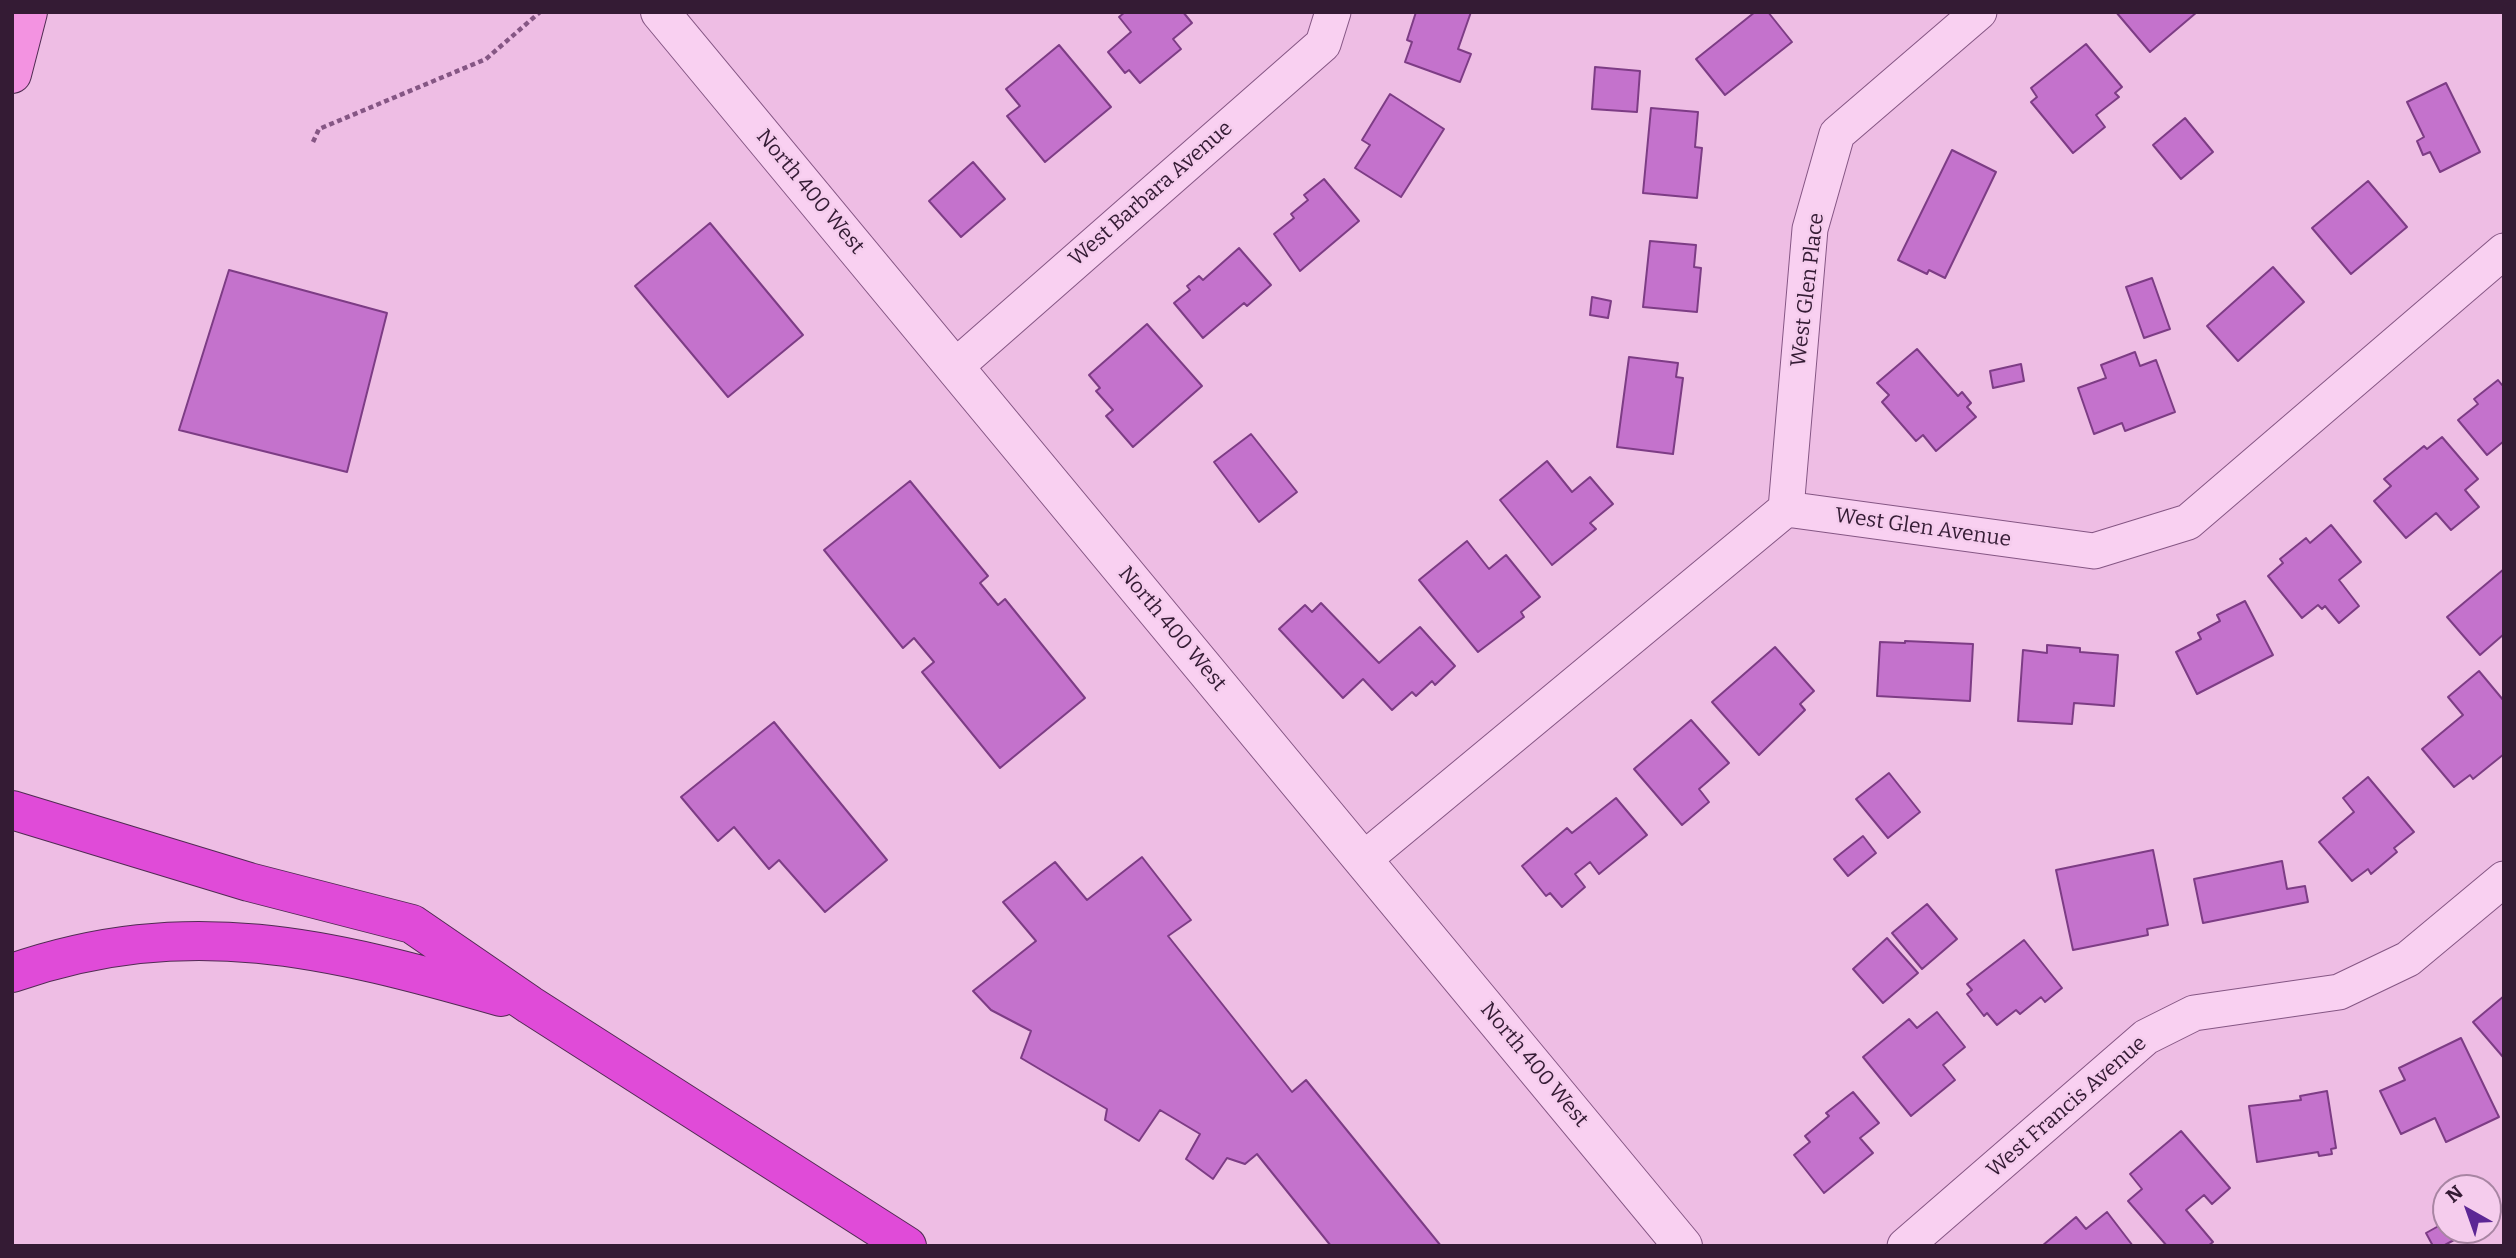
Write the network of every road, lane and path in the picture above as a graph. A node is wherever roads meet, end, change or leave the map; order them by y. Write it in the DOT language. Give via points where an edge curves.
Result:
graph roads {
  1 [pos="28,12"];
  2 [pos="540,12"];
  3 [pos="660,12"];
  4 [pos="1333,12"];
  5 [pos="1979,12"];
  6 [pos="12,74"];
  7 [pos="313,142"];
  8 [pos="2504,251"];
  9 [pos="955,367"];
  10 [pos="1786,509"];
  11 [pos="12,810"];
  12 [pos="1363,860"];
  13 [pos="2504,879"];
  14 [pos="12,973"];
  15 [pos="530,1005"];
  16 [pos="907,1246"];
  17 [pos="1683,1246"];
  18 [pos="1905,1246"];
  1 -- 6 [label="main road"];
  2 -- 7 [label="path" via="486,59 319,129"];
  3 -- 9 [label="street, North 400 West"];
  4 -- 9 [label="street, West Barbara Avenue" via="1324,44"];
  5 -- 10 [label="street, West Glen Place" via="1837,134 1811,229"];
  8 -- 10 [label="street, West Glen Avenue" via="2188,522 2094,551"];
  9 -- 12 [label="street, North 400 West"];
  10 -- 12 [label="street"];
  11 -- 15 [label="highway" via="248,882 412,924"];
  12 -- 17 [label="street, North 400 West"];
  13 -- 18 [label="street, West Francis Avenue" via="2408,959 2339,992 2194,1013 2146,1037"];
  14 -- 15 [label="highway" via="116,947 174,940 245,941 372,961"];
  15 -- 16 [label="highway"];
}
